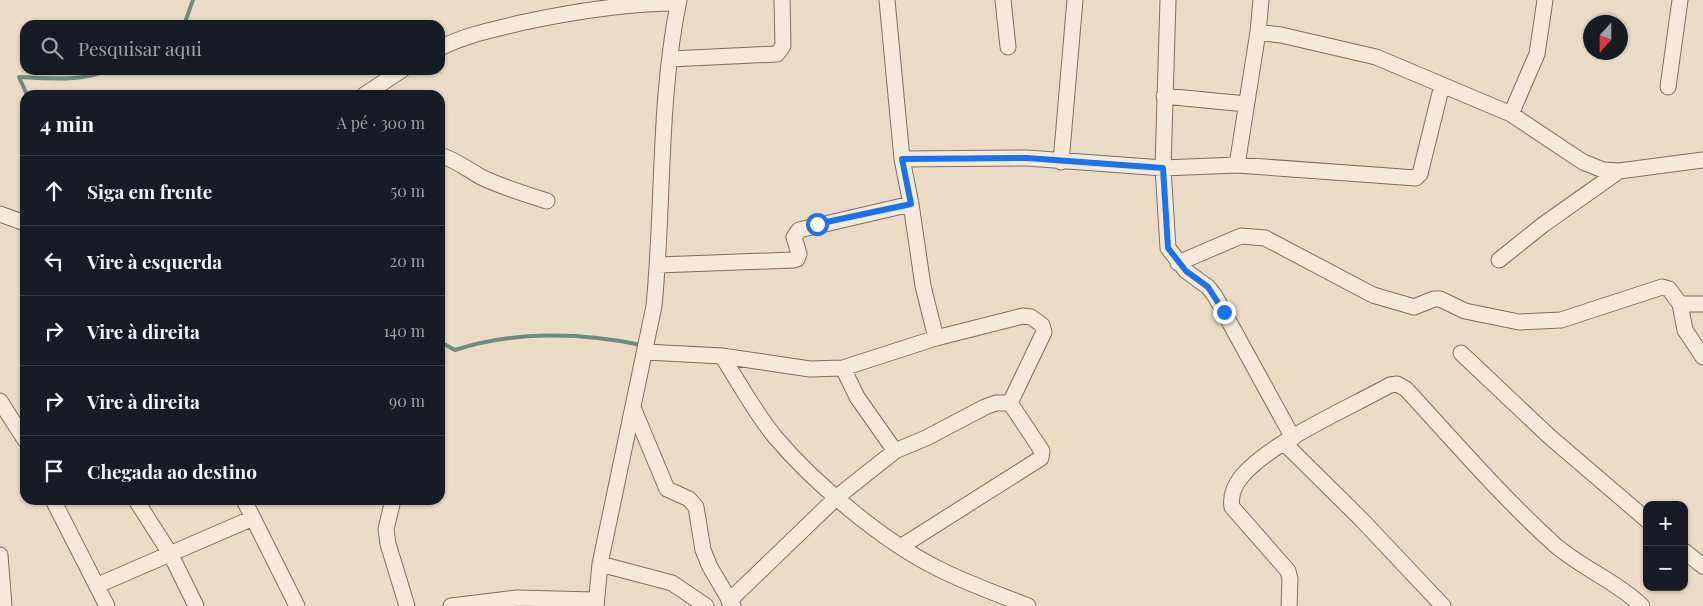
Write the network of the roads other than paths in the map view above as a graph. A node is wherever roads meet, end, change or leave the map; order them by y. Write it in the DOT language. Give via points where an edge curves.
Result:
graph roads {
  1 [pos="782,0"];
  2 [pos="887,0"];
  3 [pos="1003,0"];
  4 [pos="1075,0"];
  5 [pos="1168,0"];
  6 [pos="1260,0"];
  7 [pos="1545,0"];
  8 [pos="1680,0"];
  9 [pos="678,1"];
  10 [pos="1258,32"];
  11 [pos="445,45"];
  12 [pos="1008,48"];
  13 [pos="670,59"];
  14 [pos="394,75"];
  15 [pos="1442,85"];
  16 [pos="1668,87"];
  17 [pos="372,90"];
  18 [pos="1164,96"];
  19 [pos="1246,104"];
  20 [pos="1511,114"];
  21 [pos="445,157"];
  22 [pos="902,159"];
  23 [pos="1703,160"];
  24 [pos="1061,162"];
  25 [pos="1237,165"];
  26 [pos="1163,168"];
  27 [pos="1619,171"];
  28 [pos="547,201"];
  29 [pos="911,204"];
  30 [pos="0,214"];
  31 [pos="20,221"];
  32 [pos="1499,260"];
  33 [pos="1178,263"];
  34 [pos="658,265"];
  35 [pos="1680,304"];
  36 [pos="1703,304"];
  37 [pos="936,338"];
  38 [pos="646,352"];
  39 [pos="1461,353"];
  40 [pos="722,356"];
  41 [pos="1703,357"];
  42 [pos="843,368"];
  43 [pos="0,401"];
  44 [pos="1010,403"];
  45 [pos="634,410"];
  46 [pos="20,432"];
  47 [pos="1289,441"];
  48 [pos="895,451"];
  49 [pos="837,496"];
  50 [pos="56,505"];
  51 [pos="139,505"];
  52 [pos="246,505"];
  53 [pos="391,505"];
  54 [pos="1643,517"];
  55 [pos="253,518"];
  56 [pos="902,546"];
  57 [pos="1688,554"];
  58 [pos="171,555"];
  59 [pos="0,560"];
  60 [pos="600,564"];
  61 [pos="1703,566"];
  62 [pos="98,585"];
  63 [pos="595,603"];
  64 [pos="731,603"];
  65 [pos="4,606"];
  66 [pos="106,606"];
  67 [pos="196,606"];
  68 [pos="297,606"];
  69 [pos="407,606"];
  70 [pos="451,606"];
  71 [pos="706,606"];
  72 [pos="1028,606"];
  73 [pos="1289,606"];
  74 [pos="1443,606"];
  75 [pos="1642,606"];
  1 -- 13 [label="street" via="783,46 777,54"];
  2 -- 22 [label="street"];
  3 -- 12 [label="street"];
  4 -- 24 [label="street"];
  5 -- 18 [label="street"];
  6 -- 10 [label="street"];
  7 -- 20 [label="street" via="1537,54"];
  8 -- 16 [label="street"];
  9 -- 11 [label="street" via="557,14 488,30"];
  9 -- 13 [label="street"];
  10 -- 15 [label="street" via="1376,58"];
  10 -- 19 [label="street"];
  13 -- 34 [label="street" via="662,129"];
  14 -- 17 [label="street"];
  15 -- 20 [label="street"];
  15 -- 25 [label="street" via="1420,174 1416,178"];
  18 -- 19 [label="street"];
  18 -- 26 [label="street"];
  19 -- 25 [label="street"];
  20 -- 27 [label="street" via="1583,162 1603,170"];
  21 -- 28 [label="street" via="475,174"];
  22 -- 24 [label="street" via="1027,158"];
  22 -- 29 [label="street"];
  23 -- 27 [label="street"];
  24 -- 26 [label="street"];
  25 -- 26 [label="street"];
  26 -- 33 [label="street" via="1168,248"];
  27 -- 32 [label="street"];
  29 -- 34 [label="street" via="799,230 794,237 799,254 794,260"];
  29 -- 37 [label="street" via="923,286"];
  30 -- 31 [label="street"];
  33 -- 35 [label="street" via="1247,235 1270,239 1306,262 1373,295 1414,306 1440,299 1465,311 1500,319 1543,322 1561,320 1662,287 1669,288"];
  33 -- 47 [label="street" via="1215,296"];
  34 -- 38 [label="street"];
  35 -- 36 [label="street"];
  35 -- 41 [label="street" via="1685,330"];
  37 -- 42 [label="street"];
  37 -- 44 [label="street" via="1023,316 1038,321 1044,332"];
  38 -- 40 [label="street"];
  38 -- 45 [label="street"];
  39 -- 54 [label="street" via="1550,438"];
  40 -- 42 [label="street" via="810,369"];
  40 -- 49 [label="street" via="752,406 776,437"];
  42 -- 48 [label="street" via="857,397"];
  43 -- 46 [label="street"];
  44 -- 48 [label="street" via="985,407"];
  44 -- 56 [label="street" via="1042,451 1041,458"];
  45 -- 60 [label="street"];
  45 -- 64 [label="street" via="667,489 689,499 696,507 703,550"];
  47 -- 73 [label="street" via="1243,476 1230,498 1232,507 1288,570"];
  47 -- 74 [label="street"];
  47 -- 75 [label="street" via="1397,384 1406,389 1505,497 1556,545"];
  48 -- 49 [label="street"];
  49 -- 56 [label="street"];
  49 -- 64 [label="street"];
  50 -- 62 [label="street"];
  51 -- 58 [label="street"];
  52 -- 55 [label="street"];
  53 -- 69 [label="street" via="386,529 388,544"];
  55 -- 58 [label="street"];
  55 -- 68 [label="street"];
  56 -- 72 [label="street" via="937,568"];
  57 -- 61 [label="street"];
  58 -- 62 [label="street"];
  58 -- 67 [label="street"];
  59 -- 65 [label="street"];
  60 -- 63 [label="street"];
  60 -- 71 [label="street" via="672,583"];
  62 -- 66 [label="street"];
  63 -- 70 [label="street" via="517,598"];
}
